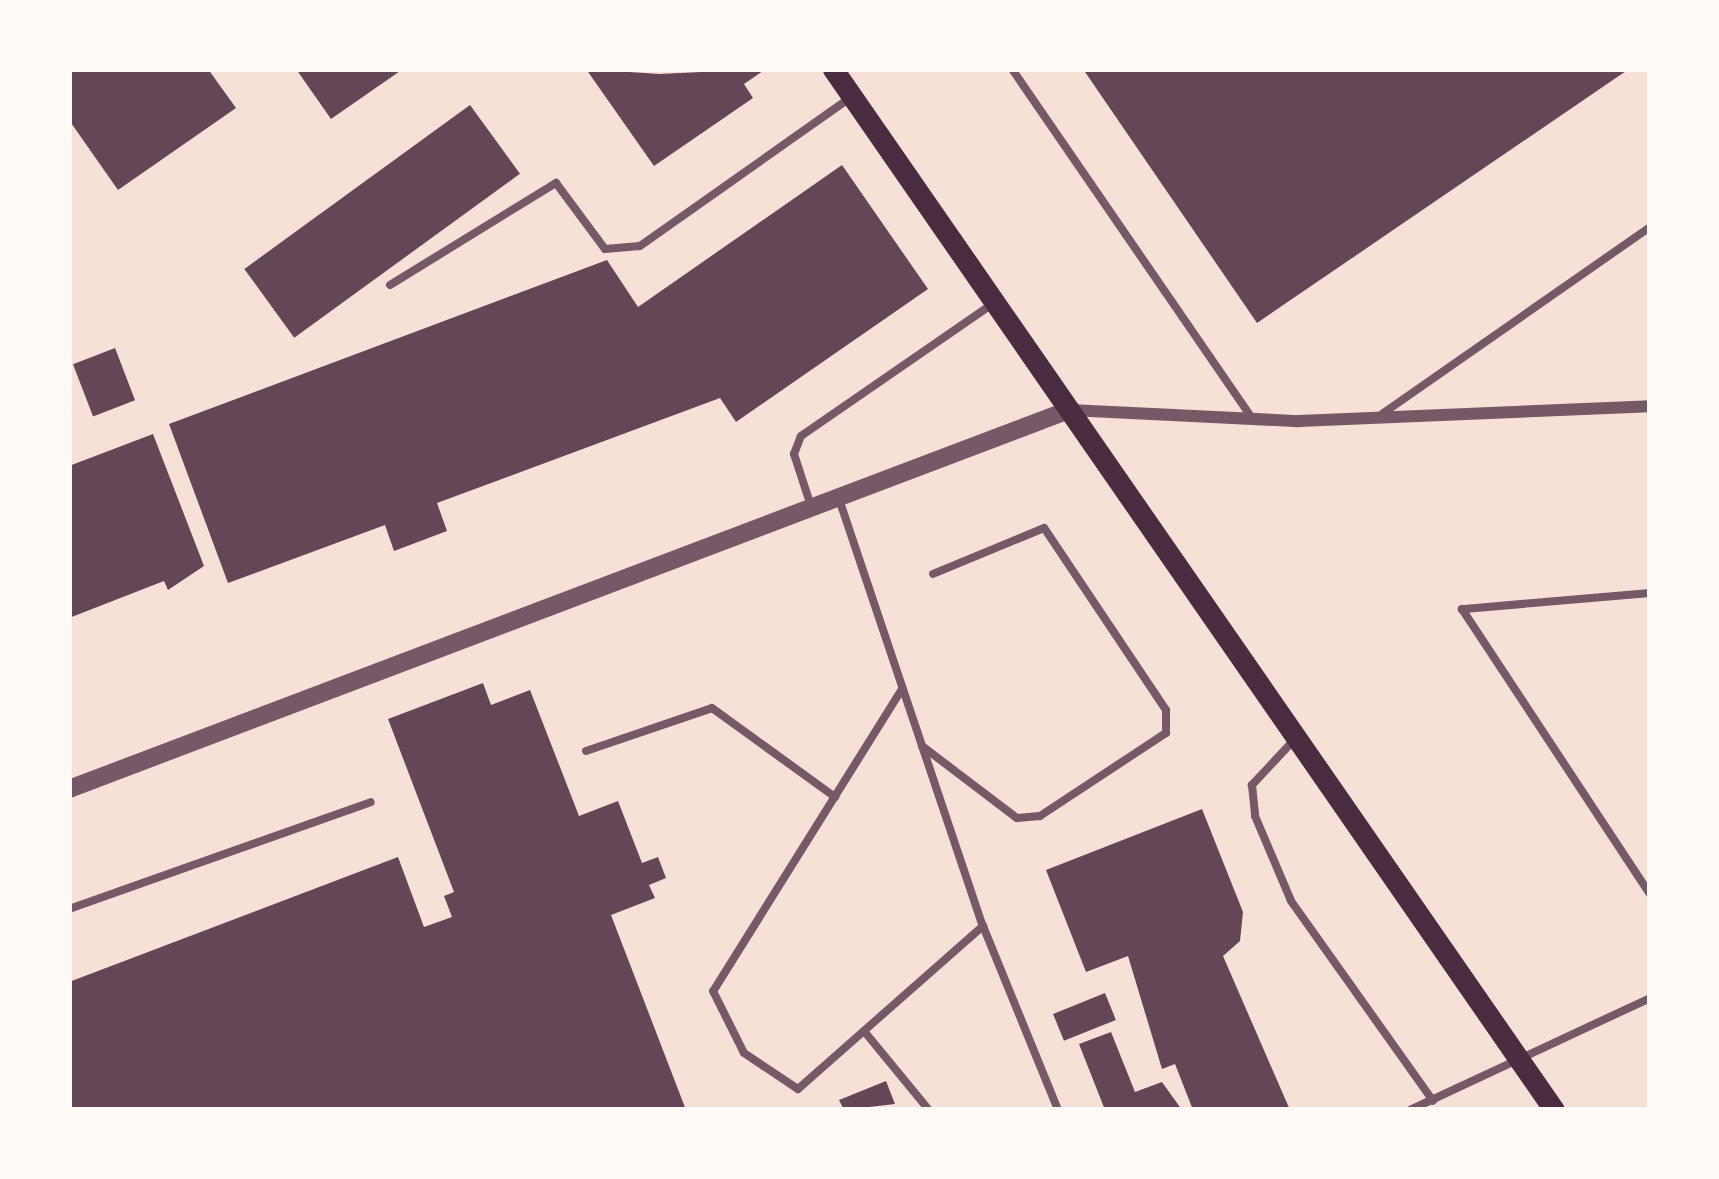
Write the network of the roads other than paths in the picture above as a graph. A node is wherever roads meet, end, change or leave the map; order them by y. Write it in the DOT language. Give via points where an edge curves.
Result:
graph roads {
  1 [pos="833,69"];
  2 [pos="1012,69"];
  3 [pos="852,97"];
  4 [pos="1650,227"];
  5 [pos="390,285"];
  6 [pos="994,302"];
  7 [pos="1650,406"];
  8 [pos="1069,410"];
  9 [pos="1252,417"];
  10 [pos="1376,418"];
  11 [pos="838,497"];
  12 [pos="812,507"];
  13 [pos="933,574"];
  14 [pos="1650,593"];
  15 [pos="902,689"];
  16 [pos="1295,739"];
  17 [pos="922,746"];
  18 [pos="586,751"];
  19 [pos="69,789"];
  20 [pos="835,797"];
  21 [pos="371,802"];
  22 [pos="1650,894"];
  23 [pos="69,908"];
  24 [pos="982,926"];
  25 [pos="1650,998"];
  26 [pos="863,1031"];
  27 [pos="1523,1065"];
  28 [pos="1433,1101"];
  29 [pos="929,1110"];
  30 [pos="1058,1110"];
  31 [pos="1410,1110"];
  32 [pos="1554,1110"];
  1 -- 3 [label="main road"];
  2 -- 9 [label="lane"];
  3 -- 5 [label="lane" via="640,247 604,248 556,183"];
  3 -- 6 [label="main road"];
  4 -- 10 [label="lane"];
  6 -- 8 [label="main road"];
  6 -- 12 [label="lane" via="801,436 794,454"];
  7 -- 10 [label="street"];
  8 -- 9 [label="street"];
  8 -- 11 [label="street"];
  8 -- 16 [label="main road"];
  9 -- 10 [label="street"];
  11 -- 12 [label="street"];
  11 -- 15 [label="lane"];
  12 -- 19 [label="street"];
  13 -- 17 [label="lane" via="1044,528 1166,710 1166,733 1040,816 1017,818"];
  14 -- 22 [label="lane" via="1462,609"];
  15 -- 17 [label="lane"];
  15 -- 20 [label="lane"];
  16 -- 27 [label="main road"];
  16 -- 28 [label="lane" via="1252,785 1255,816 1291,901"];
  17 -- 24 [label="lane"];
  18 -- 20 [label="lane" via="712,708"];
  20 -- 26 [label="lane" via="713,991 743,1053 798,1089"];
  21 -- 23 [label="lane"];
  24 -- 26 [label="lane"];
  24 -- 30 [label="lane"];
  25 -- 27 [label="lane"];
  26 -- 29 [label="lane"];
  27 -- 28 [label="lane"];
  27 -- 32 [label="main road"];
  28 -- 31 [label="lane"];
}
